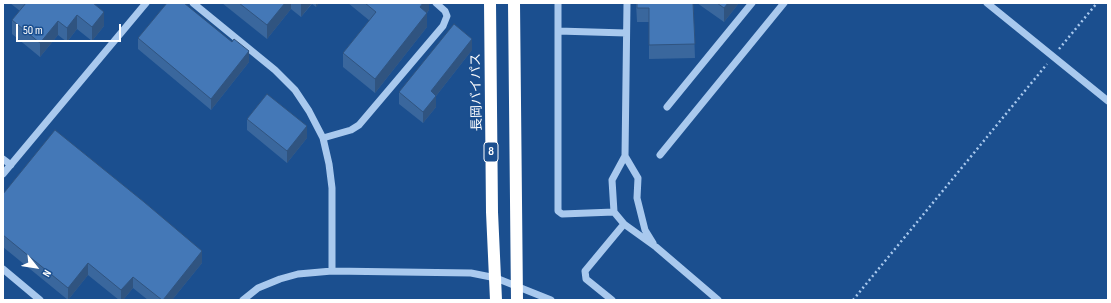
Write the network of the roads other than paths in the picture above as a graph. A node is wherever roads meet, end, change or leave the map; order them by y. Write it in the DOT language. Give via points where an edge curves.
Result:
graph roads {
  1 [pos="146,3"];
  2 [pos="193,3"];
  3 [pos="436,3"];
  4 [pos="490,3"];
  5 [pos="514,3"];
  6 [pos="558,3"];
  7 [pos="627,3"];
  8 [pos="752,3"];
  9 [pos="784,3"];
  10 [pos="987,3"];
  11 [pos="558,30"];
  12 [pos="626,33"];
  13 [pos="1108,102"];
  14 [pos="667,107"];
  15 [pos="323,138"];
  16 [pos="660,155"];
  17 [pos="625,156"];
  18 [pos="3,159"];
  19 [pos="11,165"];
  20 [pos="3,174"];
  21 [pos="614,212"];
  22 [pos="624,224"];
  23 [pos="656,247"];
  24 [pos="3,269"];
  25 [pos="332,271"];
  26 [pos="496,278"];
  27 [pos="517,286"];
  28 [pos="40,300"];
  29 [pos="243,300"];
  30 [pos="496,300"];
  31 [pos="517,300"];
  32 [pos="551,300"];
  33 [pos="612,300"];
  34 [pos="718,300"];
  1 -- 19 [label="street"];
  2 -- 15 [label="street" via="275,70 295,90"];
  3 -- 15 [label="street" via="447,16 443,26 359,125 352,130"];
  4 -- 26 [label="highway, 長岡バイパス / 8" via="492,212"];
  5 -- 27 [label="highway, 8"];
  6 -- 11 [label="street"];
  7 -- 12 [label="street"];
  8 -- 14 [label="street"];
  9 -- 16 [label="street"];
  10 -- 13 [label="street"];
  11 -- 12 [label="street"];
  11 -- 21 [label="street" via="558,211 562,214"];
  12 -- 17 [label="street"];
  15 -- 25 [label="street" via="332,188"];
  17 -- 21 [label="street" via="612,180"];
  17 -- 23 [label="street" via="638,178 637,198 643,223"];
  18 -- 19 [label="street"];
  19 -- 20 [label="street"];
  21 -- 22 [label="street"];
  22 -- 23 [label="street"];
  22 -- 33 [label="street" via="585,271 586,279"];
  23 -- 34 [label="street"];
  24 -- 28 [label="street"];
  25 -- 26 [label="street" via="471,273"];
  25 -- 29 [label="street" via="298,274 280,279 258,288"];
  26 -- 27 [label="street"];
  26 -- 30 [label="highway, 長岡バイパス / 8"];
  27 -- 31 [label="highway, 8"];
  27 -- 32 [label="street"];
}
